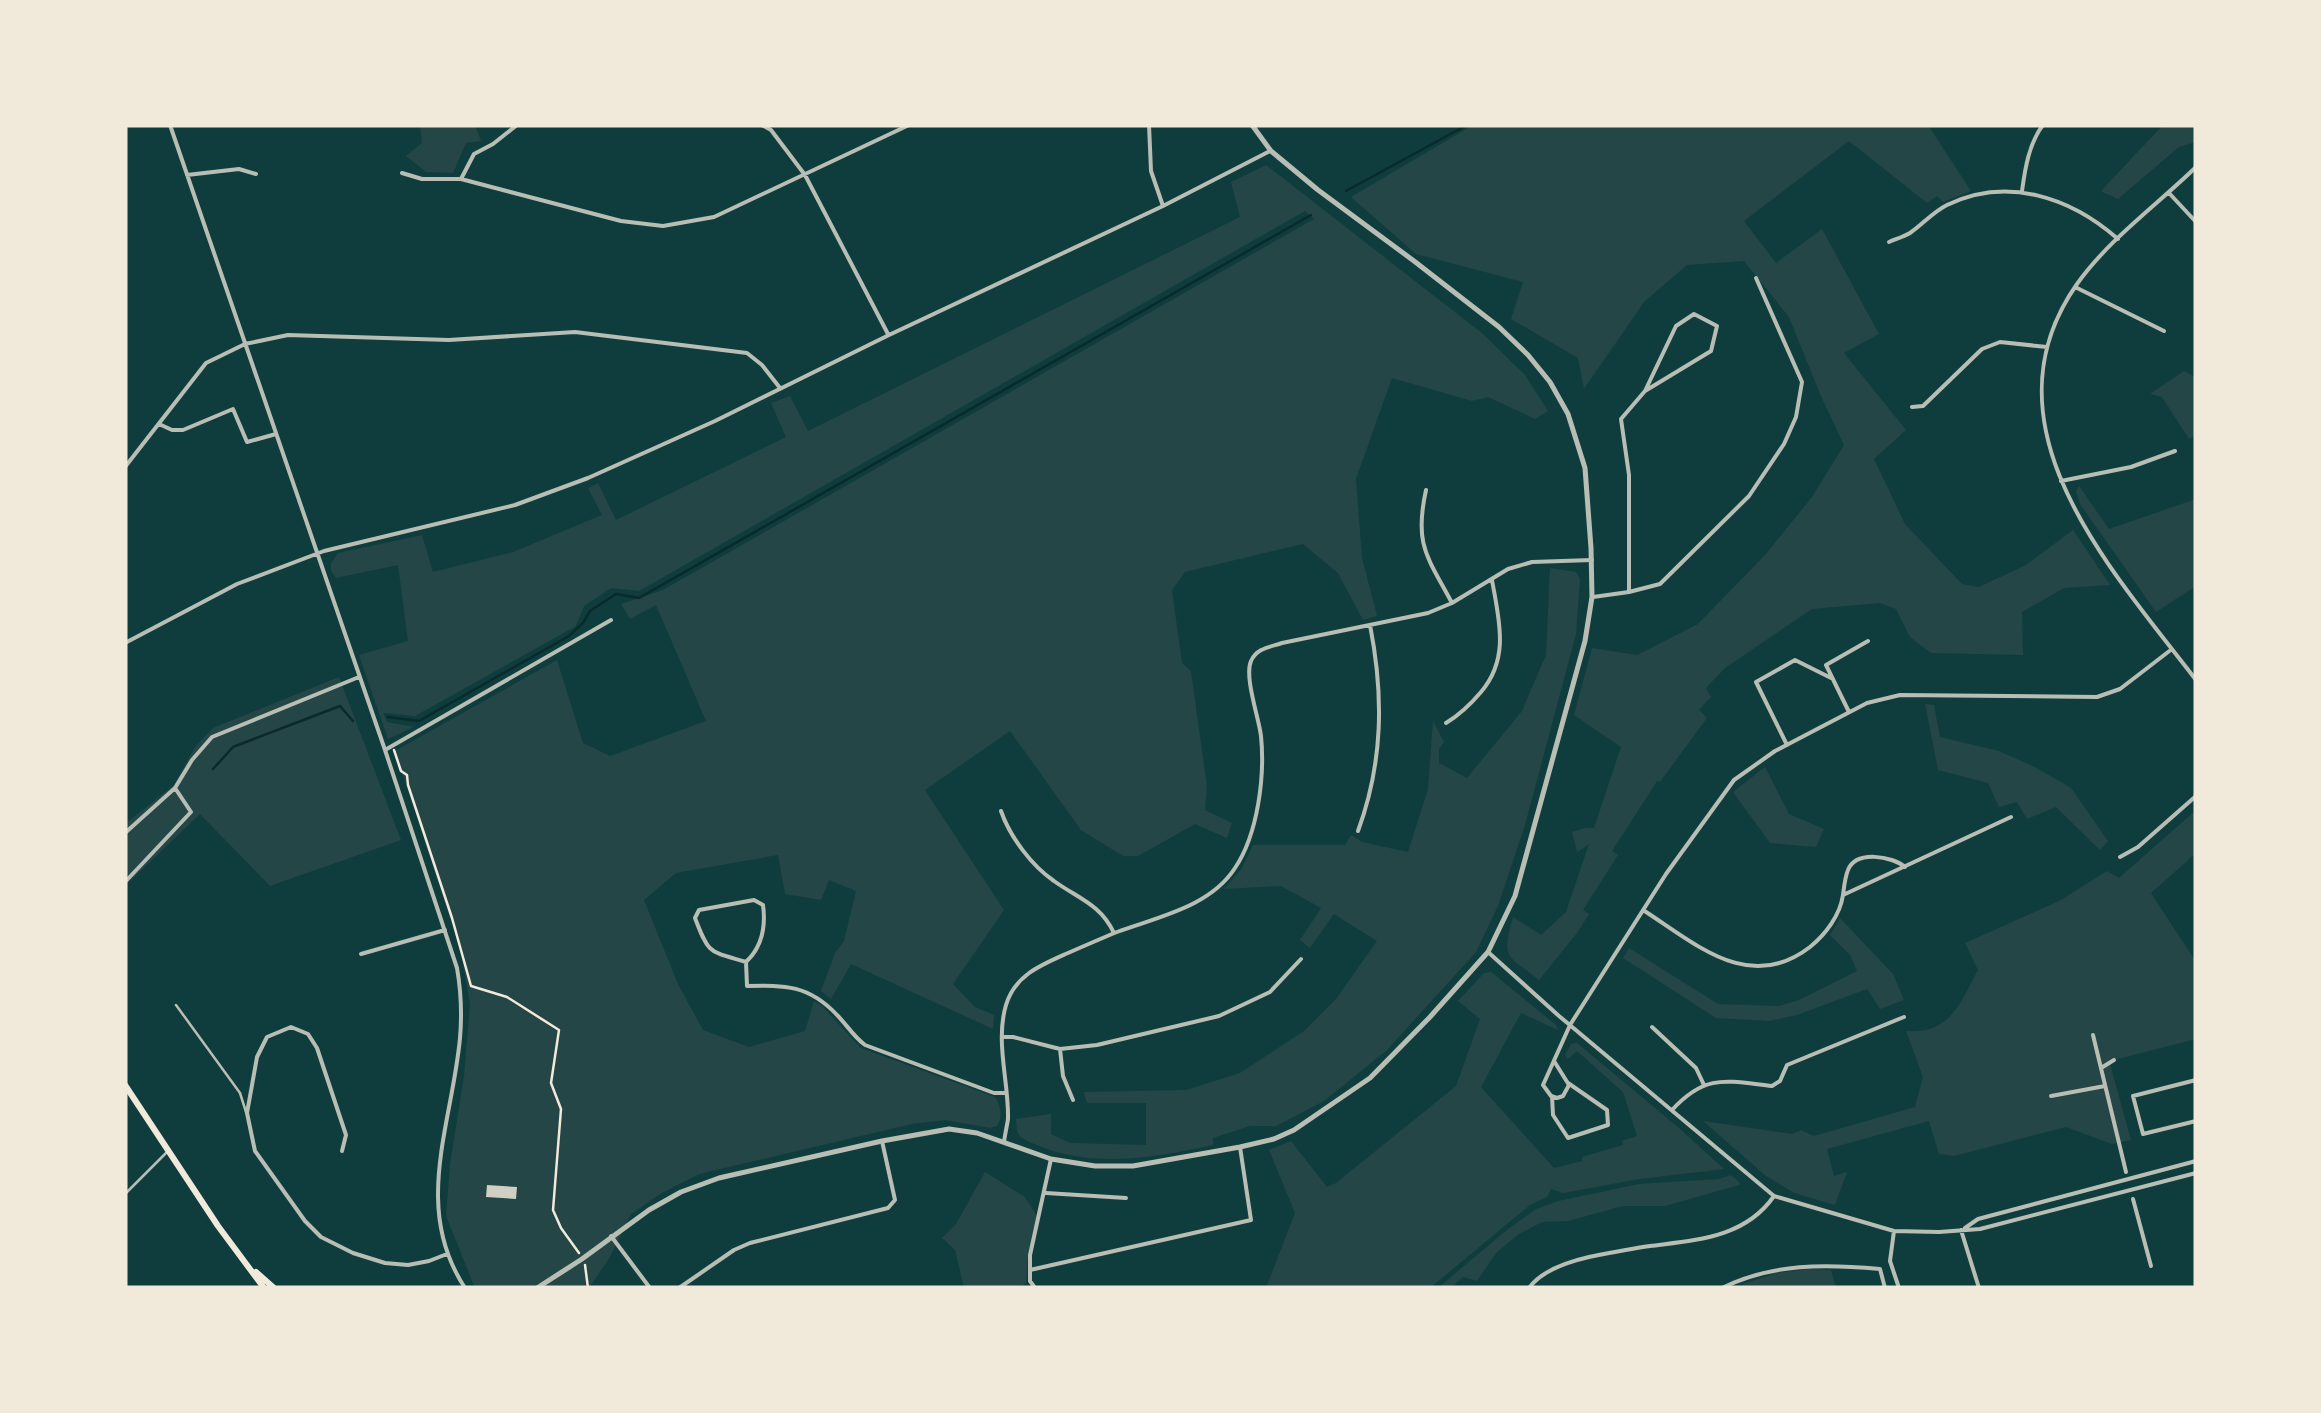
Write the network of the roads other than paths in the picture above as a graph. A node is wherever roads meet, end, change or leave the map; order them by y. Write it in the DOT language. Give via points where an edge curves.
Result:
graph roads {
  1 [pos="170,125"];
  2 [pos="517,125"];
  3 [pos="762,125"];
  4 [pos="910,125"];
  5 [pos="1149,125"];
  6 [pos="1252,125"];
  7 [pos="2042,125"];
  8 [pos="1271,150"];
  9 [pos="2196,166"];
  10 [pos="402,173"];
  11 [pos="256,174"];
  12 [pos="805,174"];
  13 [pos="186,175"];
  14 [pos="462,180"];
  15 [pos="2022,191"];
  16 [pos="2169,193"];
  17 [pos="1163,206"];
  18 [pos="2196,222"];
  19 [pos="2118,240"];
  20 [pos="1888,242"];
  21 [pos="1756,278"];
  22 [pos="2075,287"];
  23 [pos="2164,331"];
  24 [pos="889,335"];
  25 [pos="246,344"];
  26 [pos="2047,347"];
  27 [pos="780,388"];
  28 [pos="1645,392"];
  29 [pos="1912,408"];
  30 [pos="158,424"];
  31 [pos="276,434"];
  32 [pos="2175,451"];
  33 [pos="125,467"];
  34 [pos="2060,482"];
  35 [pos="1426,490"];
  36 [pos="317,554"];
  37 [pos="1592,560"];
  38 [pos="1492,580"];
  39 [pos="1629,592"];
  40 [pos="1592,597"];
  41 [pos="1452,603"];
  42 [pos="612,620"];
  43 [pos="1370,625"];
  44 [pos="1868,641"];
  45 [pos="125,642"];
  46 [pos="2172,648"];
  47 [pos="359,677"];
  48 [pos="1833,679"];
  49 [pos="2196,680"];
  50 [pos="1850,712"];
  51 [pos="1446,723"];
  52 [pos="1787,744"];
  53 [pos="386,750"];
  54 [pos="175,788"];
  55 [pos="2196,796"];
  56 [pos="1001,812"];
  57 [pos="2011,817"];
  58 [pos="1358,831"];
  59 [pos="125,833"];
  60 [pos="2120,857"];
  61 [pos="1905,867"];
  62 [pos="125,882"];
  63 [pos="1843,895"];
  64 [pos="1643,910"];
  65 [pos="445,930"];
  66 [pos="1114,933"];
  67 [pos="1488,952"];
  68 [pos="360,954"];
  69 [pos="1301,959"];
  70 [pos="746,962"];
  71 [pos="176,1005"];
  72 [pos="1904,1017"];
  73 [pos="1570,1025"];
  74 [pos="1652,1027"];
  75 [pos="2094,1036"];
  76 [pos="1002,1037"];
  77 [pos="1060,1049"];
  78 [pos="2114,1060"];
  79 [pos="1554,1061"];
  80 [pos="2102,1068"];
  81 [pos="2196,1080"];
  82 [pos="1568,1082"];
  83 [pos="1704,1085"];
  84 [pos="125,1086"];
  85 [pos="2106,1086"];
  86 [pos="1006,1093"];
  87 [pos="1552,1096"];
  88 [pos="2050,1096"];
  89 [pos="1073,1100"];
  90 [pos="1672,1110"];
  91 [pos="247,1113"];
  92 [pos="2196,1121"];
  93 [pos="882,1141"];
  94 [pos="1004,1142"];
  95 [pos="1240,1148"];
  96 [pos="342,1151"];
  97 [pos="168,1152"];
  98 [pos="1051,1158"];
  99 [pos="2196,1162"];
  100 [pos="2126,1172"];
  101 [pos="2196,1172"];
  102 [pos="125,1194"];
  103 [pos="1044,1194"];
  104 [pos="1774,1196"];
  105 [pos="1126,1198"];
  106 [pos="2133,1199"];
  107 [pos="1960,1230"];
  108 [pos="1894,1231"];
  109 [pos="612,1236"];
  110 [pos="446,1254"];
  111 [pos="248,1266"];
  112 [pos="2151,1266"];
  113 [pos="1030,1270"];
  114 [pos="264,1288"];
  115 [pos="274,1288"];
  116 [pos="465,1288"];
  117 [pos="537,1288"];
  118 [pos="650,1288"];
  119 [pos="678,1288"];
  120 [pos="1034,1288"];
  121 [pos="1529,1288"];
  122 [pos="1722,1288"];
  123 [pos="1885,1288"];
  124 [pos="1899,1288"];
  125 [pos="1979,1288"];
  1 -- 13 [label="street"];
  2 -- 14 [label="street" via="474,154"];
  3 -- 12 [label="street"];
  4 -- 12 [label="street"];
  5 -- 17 [label="street" via="1151,171"];
  6 -- 8 [label="street"];
  7 -- 15 [label="street"];
  8 -- 17 [label="street"];
  8 -- 37 [label="street" via="1499,327 1550,382 1585,468"];
  9 -- 16 [label="street"];
  10 -- 14 [label="street"];
  11 -- 13 [label="street"];
  12 -- 14 [label="street" via="714,217 662,226"];
  12 -- 24 [label="street"];
  13 -- 25 [label="street"];
  15 -- 19 [label="street" via="2080,212"];
  15 -- 20 [label="street" via="1969,195"];
  16 -- 18 [label="street"];
  16 -- 19 [label="street"];
  17 -- 24 [label="street"];
  19 -- 22 [label="street"];
  21 -- 39 [label="street" via="1802,382 1796,416 1749,496 1660,584"];
  22 -- 23 [label="street"];
  22 -- 26 [label="street"];
  24 -- 27 [label="street"];
  25 -- 27 [label="street" via="288,335 449,340 575,332 747,353"];
  25 -- 30 [label="street" via="206,362"];
  25 -- 31 [label="street"];
  26 -- 29 [label="street" via="2000,342 1982,349 1923,406"];
  26 -- 34 [label="street" via="2042,422"];
  27 -- 36 [label="street" via="515,505"];
  28 -- 28 [label="street" via="1712,351 1717,326 1694,314 1676,326"];
  28 -- 39 [label="street" via="1621,420 1630,475"];
  30 -- 31 [label="street" via="183,430 234,409 247,442"];
  30 -- 33 [label="street"];
  31 -- 36 [label="street"];
  32 -- 34 [label="street"];
  34 -- 46 [label="street" via="2078,518"];
  35 -- 41 [label="street" via="1422,545"];
  36 -- 45 [label="street" via="237,584"];
  36 -- 47 [label="street"];
  37 -- 38 [label="street" via="1532,562"];
  37 -- 40 [label="street"];
  38 -- 41 [label="street"];
  38 -- 51 [label="street" via="1501,654 1488,685"];
  39 -- 40 [label="street"];
  40 -- 67 [label="street" via="1515,896"];
  41 -- 43 [label="street"];
  42 -- 53 [label="street"];
  43 -- 58 [label="street" via="1378,668 1378,758"];
  43 -- 66 [label="street" via="1282,643 1252,657 1261,794 1244,853 1222,884 1187,907"];
  44 -- 48 [label="street" via="1826,665"];
  46 -- 49 [label="street"];
  46 -- 50 [label="street" via="2120,689 2097,697 1900,695"];
  47 -- 53 [label="street"];
  47 -- 54 [label="street" via="212,738"];
  48 -- 50 [label="street"];
  48 -- 52 [label="street" via="1796,660 1756,682"];
  50 -- 52 [label="street"];
  52 -- 64 [label="street" via="1734,780"];
  53 -- 65 [label="street"];
  54 -- 59 [label="street"];
  54 -- 62 [label="street" via="191,812"];
  55 -- 60 [label="street"];
  56 -- 66 [label="street" via="1034,863 1101,912"];
  57 -- 61 [label="street"];
  61 -- 63 [label="street"];
  61 -- 63 [label="street" via="1897,860 1856,861"];
  63 -- 64 [label="street" via="1816,942 1772,966 1715,957"];
  64 -- 73 [label="street"];
  65 -- 68 [label="street"];
  65 -- 110 [label="street" via="461,1009 436,1190"];
  66 -- 76 [label="street" via="1034,968 1017,983"];
  67 -- 73 [label="street"];
  67 -- 95 [label="street" via="1370,1078 1294,1130"];
  69 -- 77 [label="street" via="1270,992 1219,1016"];
  70 -- 70 [label="street" via="760,942 763,905 754,900 699,910 706,946"];
  70 -- 86 [label="street" via="746,986 814,994 865,1044"];
  71 -- 91 [label="lane" via="240,1093"];
  72 -- 83 [label="street" via="1787,1066 1772,1086 1722,1080"];
  73 -- 79 [label="street"];
  73 -- 90 [label="street"];
  74 -- 83 [label="street" via="1696,1068"];
  75 -- 80 [label="street"];
  76 -- 77 [label="street"];
  76 -- 86 [label="street"];
  77 -- 89 [label="street"];
  78 -- 80 [label="street"];
  79 -- 82 [label="street"];
  79 -- 87 [label="street" via="1543,1085"];
  80 -- 85 [label="street"];
  81 -- 92 [label="street" via="2133,1096 2143,1134"];
  82 -- 87 [label="street" via="1563,1096"];
  82 -- 87 [label="street" via="1607,1110 1608,1125 1568,1138 1553,1115"];
  83 -- 90 [label="street"];
  84 -- 97 [label="main road"];
  85 -- 88 [label="street"];
  85 -- 100 [label="street"];
  86 -- 94 [label="street"];
  90 -- 104 [label="street"];
  91 -- 96 [label="street" via="267,1037 291,1027 308,1034 317,1048 346,1135"];
  91 -- 110 [label="street" via="254,1151 321,1236 385,1263 408,1265"];
  93 -- 94 [label="street" via="949,1129"];
  93 -- 109 [label="street" via="719,1178 680,1192"];
  93 -- 119 [label="street" via="895,1200 888,1208 750,1243"];
  94 -- 98 [label="street"];
  95 -- 98 [label="street" via="1133,1166"];
  95 -- 113 [label="street" via="1250,1220"];
  97 -- 102 [label="lane"];
  97 -- 111 [label="main road"];
  98 -- 103 [label="street"];
  99 -- 107 [label="street" via="1978,1219"];
  101 -- 107 [label="street"];
  103 -- 105 [label="street"];
  103 -- 113 [label="street"];
  104 -- 108 [label="street"];
  104 -- 121 [label="street" via="1737,1229 1559,1265"];
  106 -- 112 [label="street"];
  107 -- 108 [label="street"];
  107 -- 125 [label="street"];
  108 -- 124 [label="street" via="1890,1261"];
  109 -- 117 [label="street"];
  109 -- 118 [label="street"];
  110 -- 116 [label="street"];
  111 -- 114 [label="main road"];
  111 -- 115 [label="main road"];
  113 -- 120 [label="street"];
  122 -- 123 [label="street" via="1778,1269 1838,1265 1880,1269"];
}
